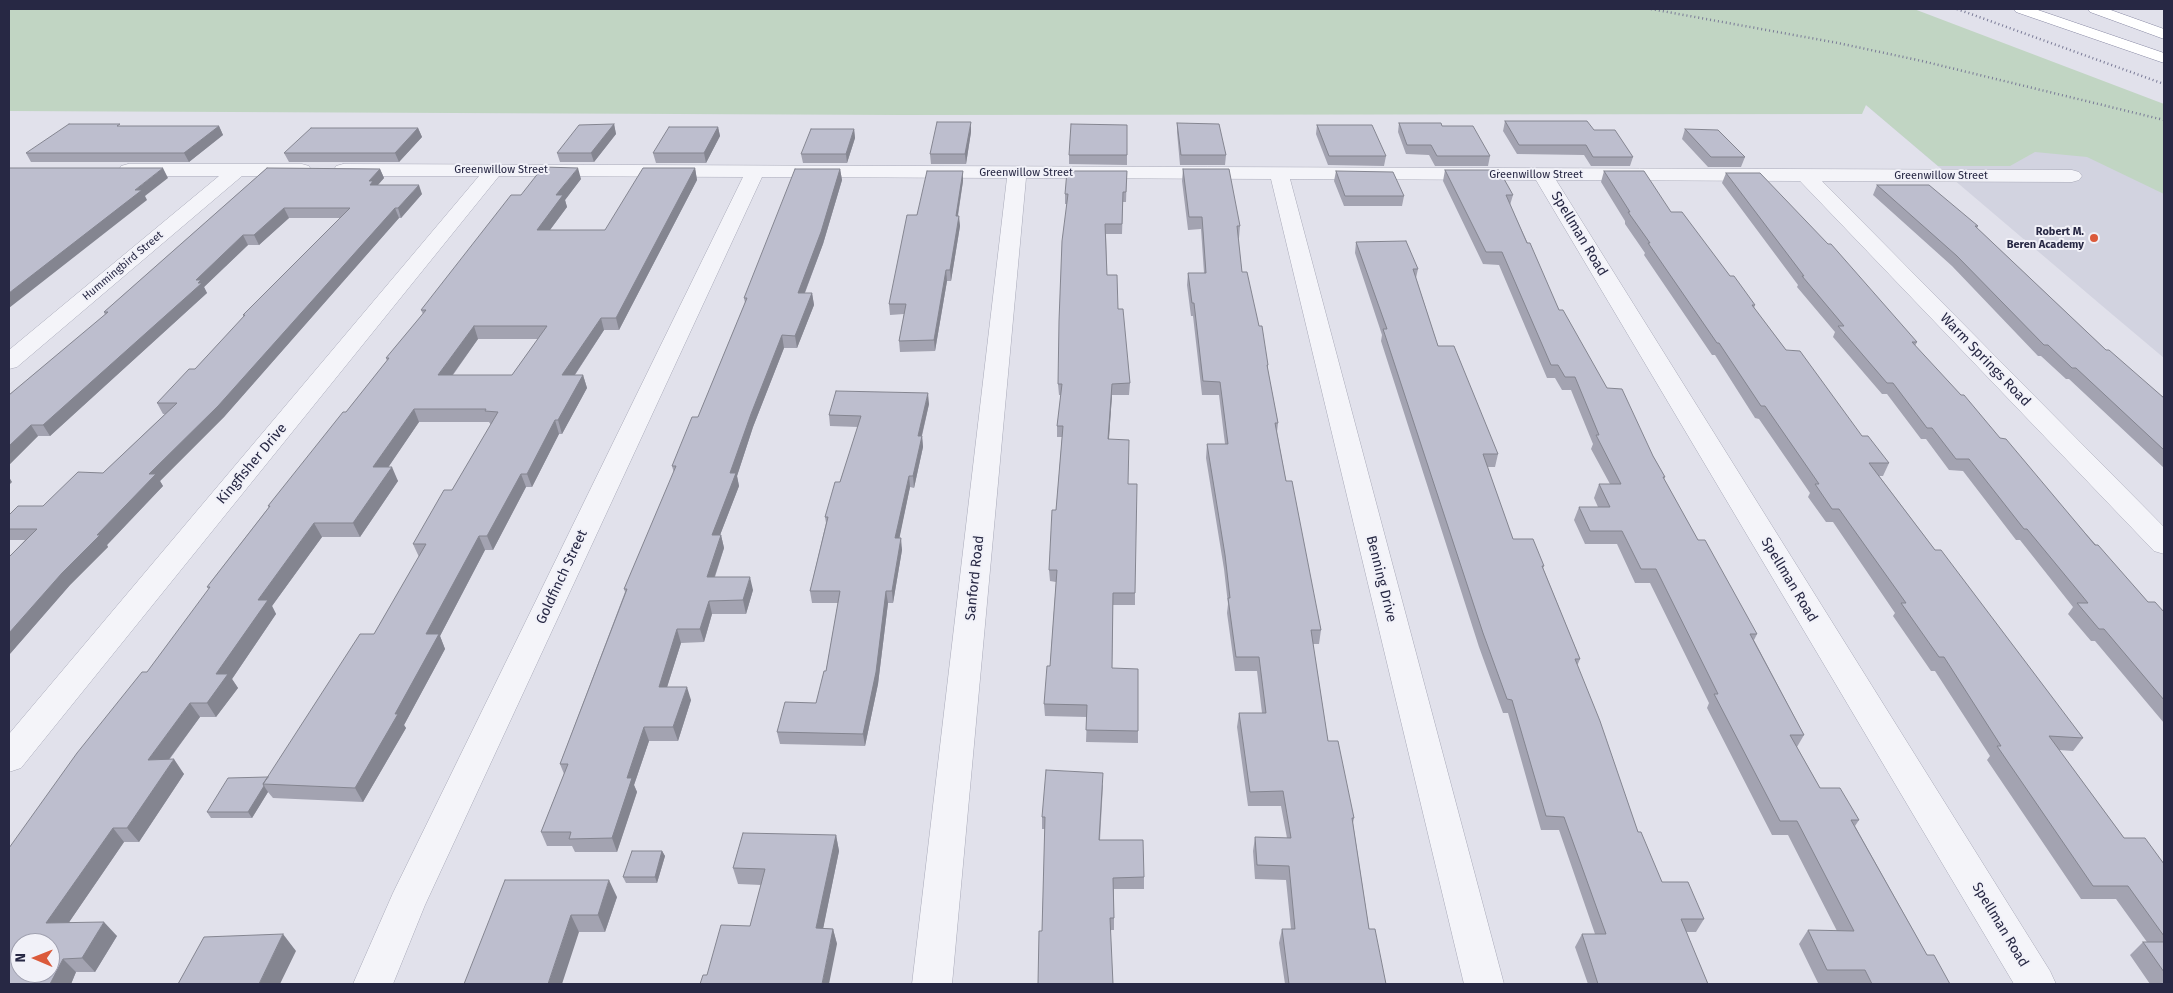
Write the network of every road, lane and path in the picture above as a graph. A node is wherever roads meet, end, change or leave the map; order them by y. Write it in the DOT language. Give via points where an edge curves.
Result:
graph roads {
  1 [pos="2021,9"];
  2 [pos="2095,9"];
  3 [pos="2034,12"];
  4 [pos="2164,34"];
  5 [pos="2164,58"];
  6 [pos="108,170"];
  7 [pos="237,170"];
  8 [pos="494,170"];
  9 [pos="755,171"];
  10 [pos="1017,172"];
  11 [pos="1279,174"];
  12 [pos="1543,175"];
  13 [pos="1806,176"];
  14 [pos="2072,176"];
  15 [pos="9,362"];
  16 [pos="2164,544"];
  17 [pos="9,758"];
  18 [pos="373,984"];
  19 [pos="932,984"];
  20 [pos="1484,984"];
  21 [pos="2036,984"];
  1 -- 3 [label="highway"];
  2 -- 4 [label="highway"];
  3 -- 5 [label="highway"];
  6 -- 7 [label="street, Greenwillow Street"];
  7 -- 8 [label="street, Greenwillow Street"];
  7 -- 15 [label="street, Hummingbird Street"];
  8 -- 9 [label="street, Greenwillow Street"];
  8 -- 17 [label="street, Kingfisher Drive"];
  9 -- 10 [label="street, Greenwillow Street"];
  9 -- 18 [label="street, Goldfinch Street" via="406,906"];
  10 -- 11 [label="street, Greenwillow Street"];
  10 -- 19 [label="street, Sanford Road"];
  11 -- 12 [label="street, Greenwillow Street"];
  11 -- 20 [label="street, Benning Drive"];
  12 -- 13 [label="street, Greenwillow Street"];
  12 -- 21 [label="street, Spellman Road"];
  13 -- 14 [label="street, Greenwillow Street"];
  13 -- 16 [label="street, Warm Springs Road"];
}
